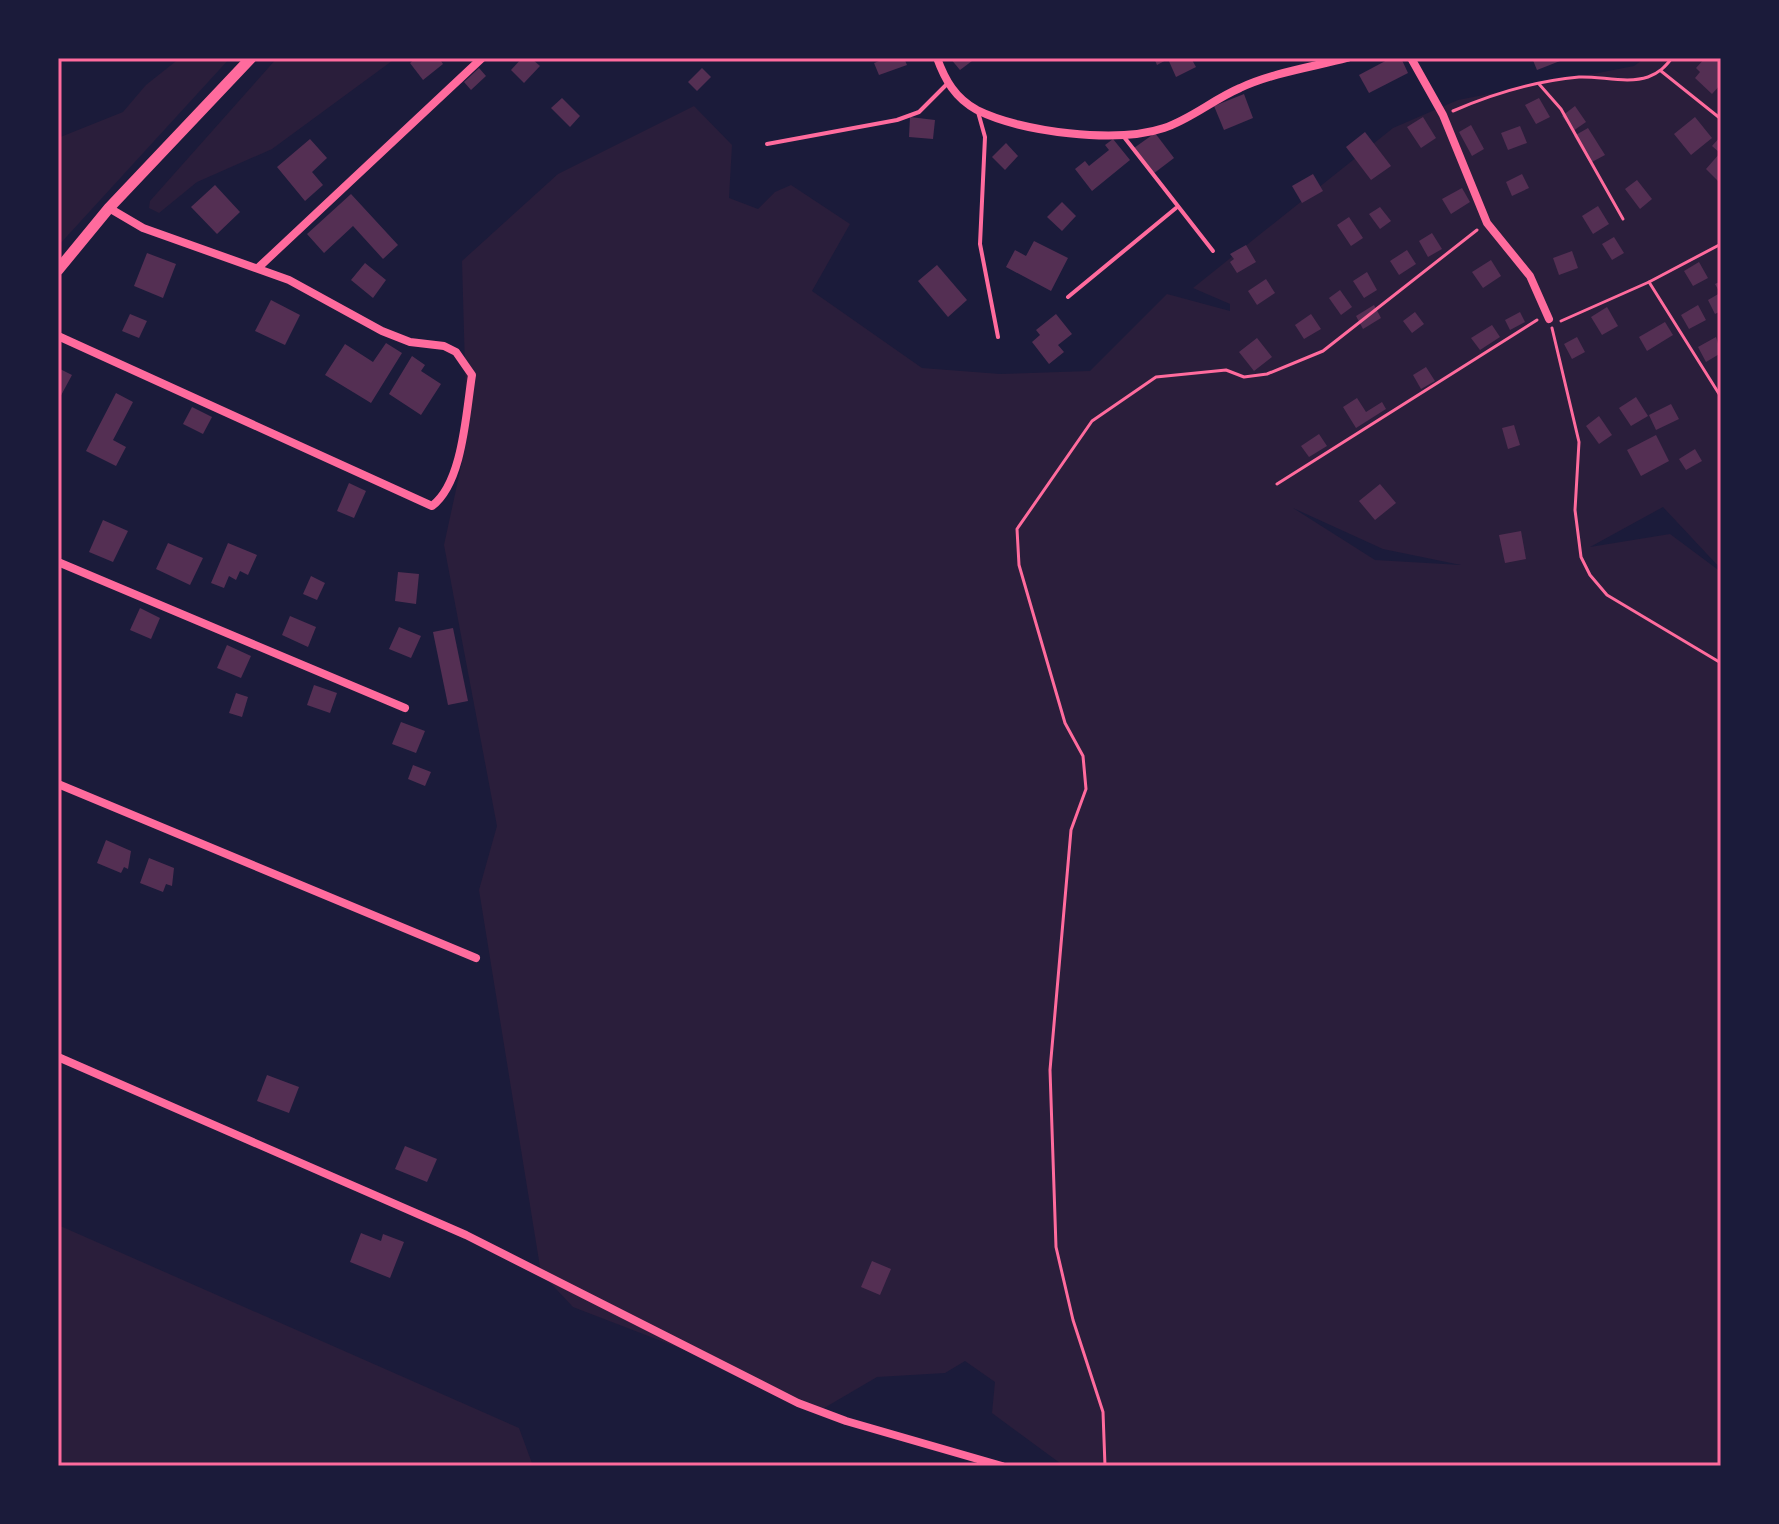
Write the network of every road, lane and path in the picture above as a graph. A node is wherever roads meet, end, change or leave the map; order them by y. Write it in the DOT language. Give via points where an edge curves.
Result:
graph roads {
  1 [pos="251,58"];
  2 [pos="482,58"];
  3 [pos="937,58"];
  4 [pos="1347,58"];
  5 [pos="1411,58"];
  6 [pos="1672,58"];
  7 [pos="1661,71"];
  8 [pos="947,84"];
  9 [pos="1539,84"];
  10 [pos="977,109"];
  11 [pos="1443,115"];
  12 [pos="1721,119"];
  13 [pos="1122,134"];
  14 [pos="767,144"];
  15 [pos="109,208"];
  16 [pos="1176,208"];
  17 [pos="1623,219"];
  18 [pos="1487,223"];
  19 [pos="1721,244"];
  20 [pos="1213,251"];
  21 [pos="259,267"];
  22 [pos="58,270"];
  23 [pos="1649,282"];
  24 [pos="1068,297"];
  25 [pos="1549,319"];
  26 [pos="58,336"];
  27 [pos="998,337"];
  28 [pos="1721,397"];
  29 [pos="1277,484"];
  30 [pos="58,562"];
  31 [pos="1721,663"];
  32 [pos="405,708"];
  33 [pos="58,784"];
  34 [pos="476,958"];
  35 [pos="58,1057"];
  36 [pos="1002,1466"];
  37 [pos="1105,1466"];
  1 -- 15 [label="street"];
  2 -- 21 [label="street"];
  3 -- 8 [label="street"];
  4 -- 13 [label="street" via="1242,87 1164,128"];
  5 -- 11 [label="street"];
  6 -- 7 [label="path"];
  7 -- 9 [label="path" via="1645,79 1580,77"];
  7 -- 12 [label="path"];
  8 -- 10 [label="street"];
  8 -- 14 [label="lane" via="919,112 897,120"];
  9 -- 11 [label="path" via="1488,96"];
  9 -- 17 [label="path" via="1561,109"];
  10 -- 13 [label="street" via="1067,133"];
  10 -- 27 [label="lane" via="985,137 980,244"];
  11 -- 18 [label="street"];
  13 -- 16 [label="lane"];
  15 -- 21 [label="street" via="143,228"];
  15 -- 22 [label="street"];
  16 -- 20 [label="lane"];
  16 -- 24 [label="lane"];
  18 -- 25 [label="street" via="1530,276"];
  18 -- 37 [label="path" via="1323,351 1267,374 1244,377 1226,370 1156,377 1092,421 1017,529 1019,565 1065,723 1083,756 1086,789 1071,830 1050,1070 1056,1247 1103,1412"];
  19 -- 23 [label="path"];
  21 -- 26 [label="street" via="382,331 410,342 444,346 463,360 472,375 460,447 447,491 432,506"];
  23 -- 25 [label="path" via="1564,322"];
  23 -- 28 [label="path"];
  25 -- 29 [label="path" via="1535,320"];
  25 -- 31 [label="path" via="1579,442 1575,510 1581,557 1590,575 1607,595"];
  30 -- 32 [label="street"];
  33 -- 34 [label="street"];
  35 -- 36 [label="street" via="466,1235 798,1403"];
}
